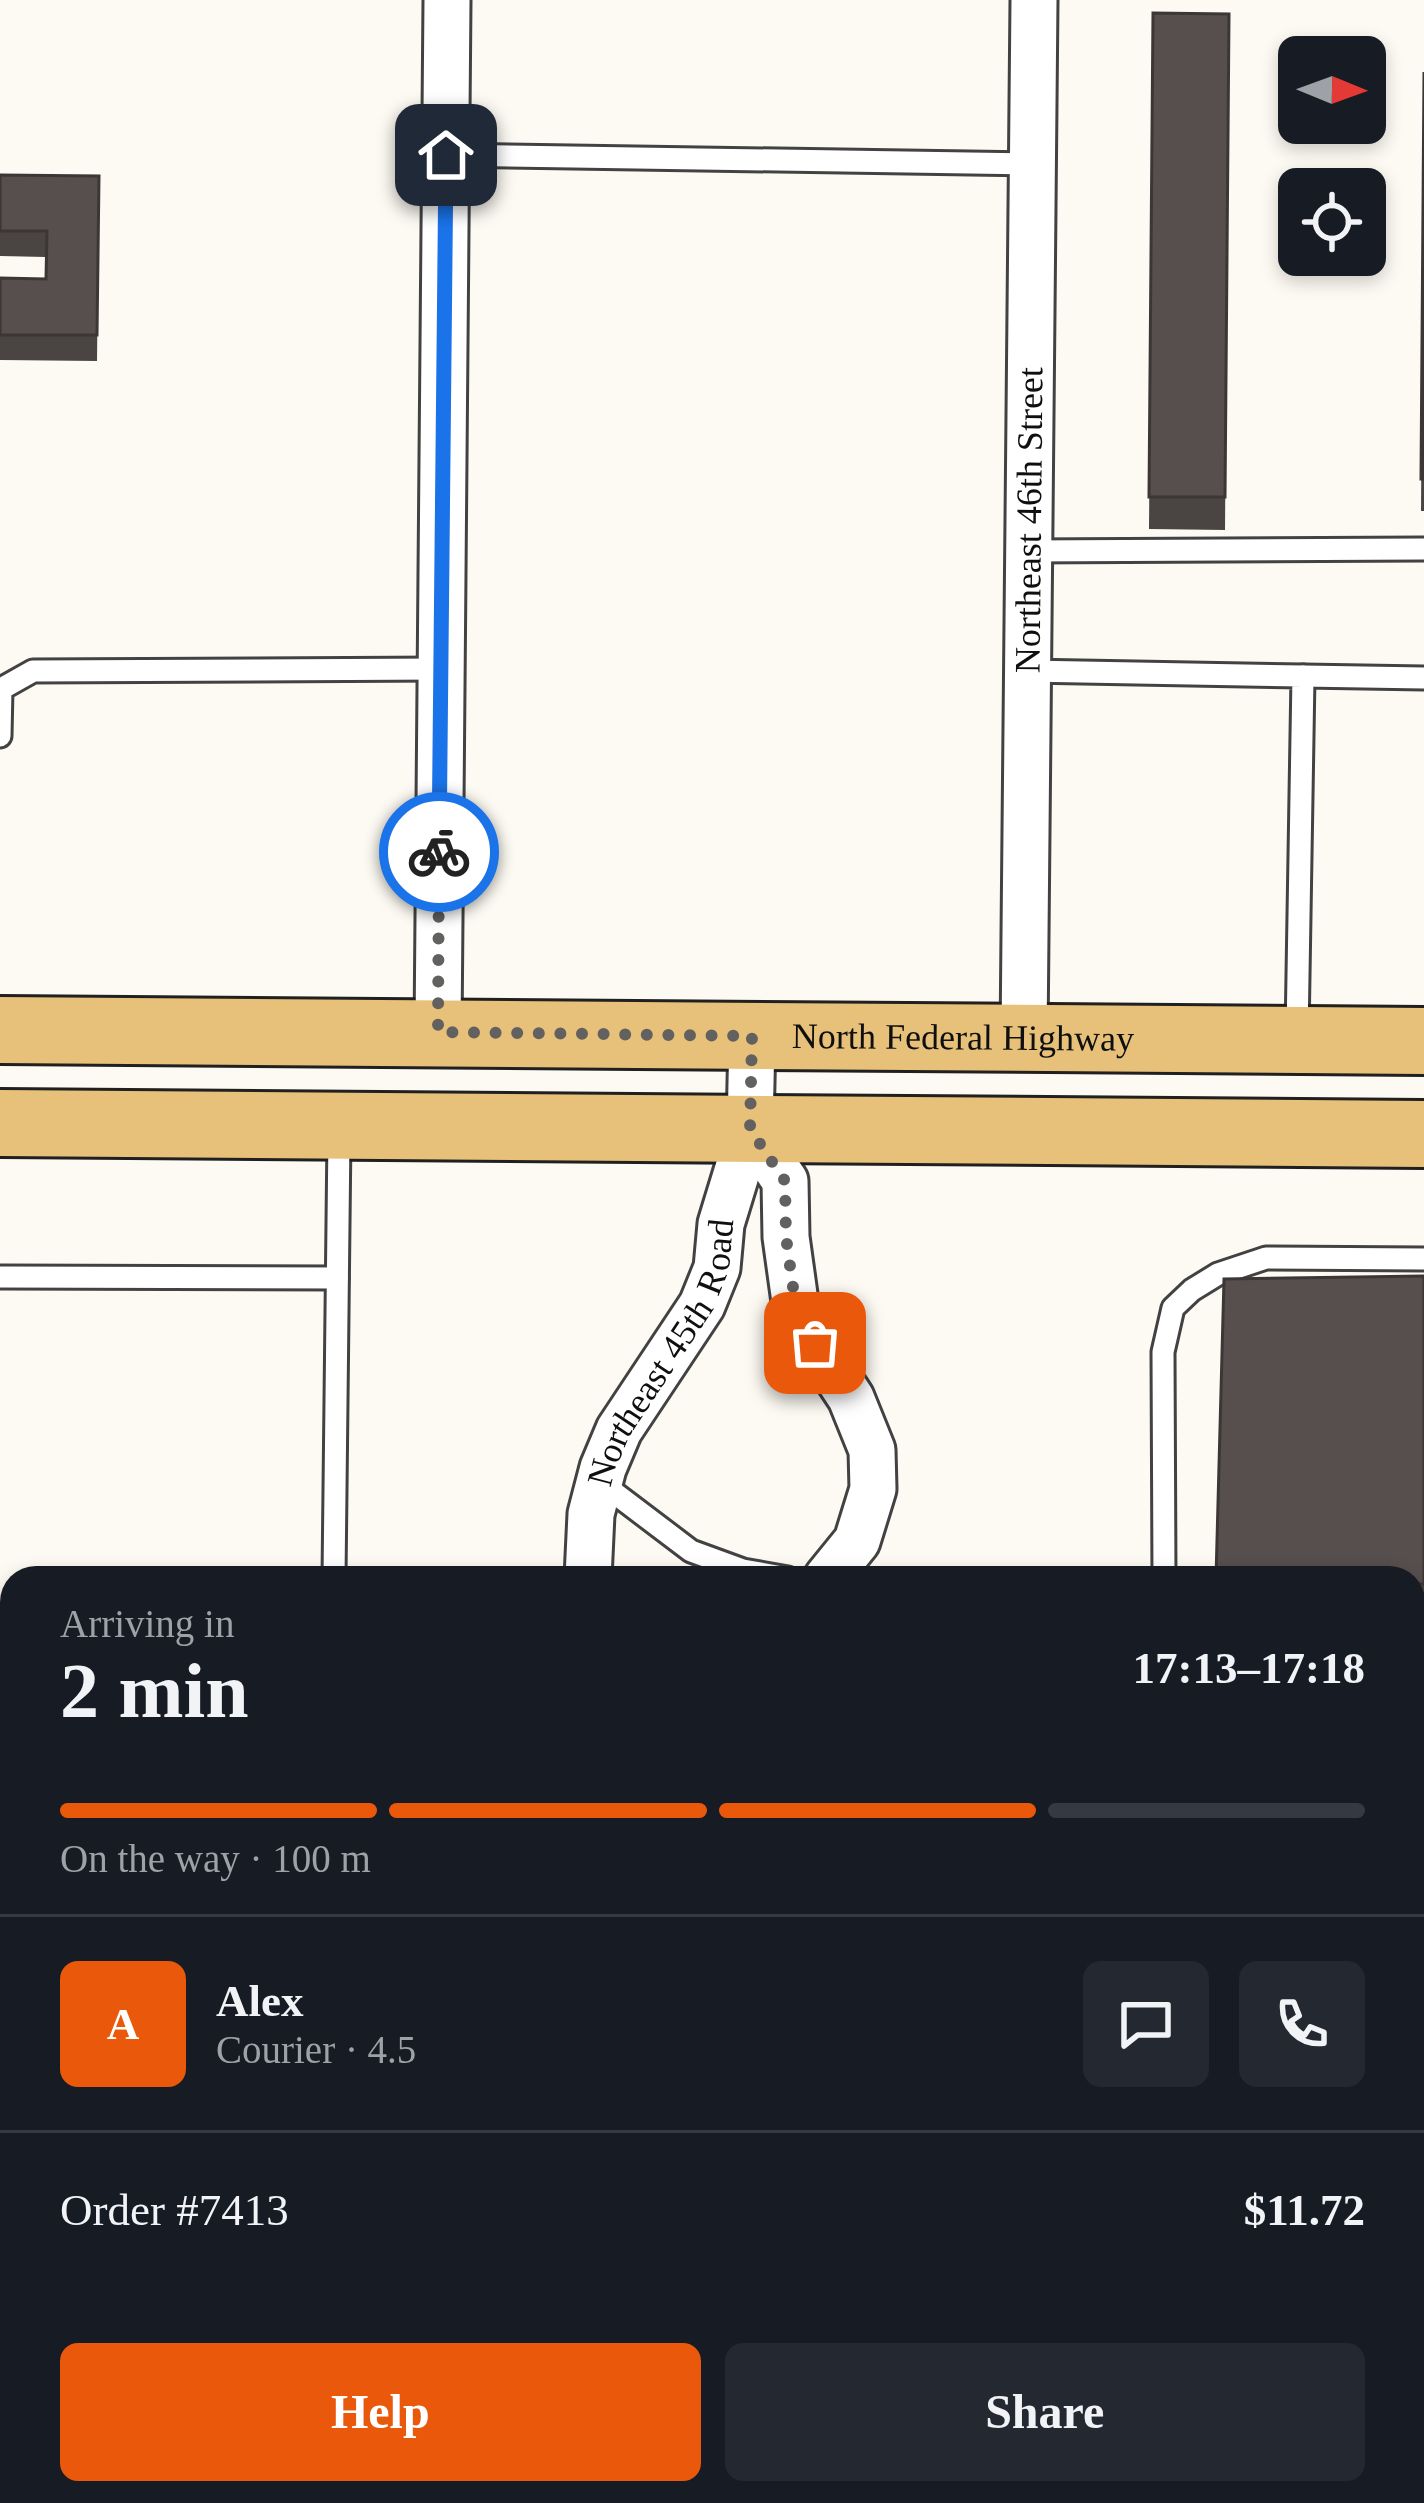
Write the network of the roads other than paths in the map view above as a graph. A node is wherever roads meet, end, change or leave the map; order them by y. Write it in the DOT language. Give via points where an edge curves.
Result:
graph roads {
  1 [pos="447,0"];
  2 [pos="1034,0"];
  3 [pos="446,155"];
  4 [pos="1032,164"];
  5 [pos="1424,549"];
  6 [pos="1028,551"];
  7 [pos="441,669"];
  8 [pos="1027,671"];
  9 [pos="1303,676"];
  10 [pos="1424,678"];
  11 [pos="0,736"];
  12 [pos="0,1030"];
  13 [pos="438,1032"];
  14 [pos="752,1036"];
  15 [pos="1024,1039"];
  16 [pos="1297,1041"];
  17 [pos="1424,1041"];
  18 [pos="0,1123"];
  19 [pos="339,1126"];
  20 [pos="750,1129"];
  21 [pos="1424,1134"];
  22 [pos="1424,1259"];
  23 [pos="0,1277"];
  24 [pos="337,1278"];
  25 [pos="599,1481"];
  26 [pos="334,1566"];
  27 [pos="589,1566"];
  28 [pos="732,1566"];
  29 [pos="836,1566"];
  30 [pos="1164,1566"];
  1 -- 3 [label="street"];
  2 -- 4 [label="street, Northeast 46th Street"];
  3 -- 4 [label="lane"];
  3 -- 7 [label="street"];
  4 -- 6 [label="street, Northeast 46th Street"];
  5 -- 6 [label="lane"];
  6 -- 8 [label="street, Northeast 46th Street"];
  7 -- 11 [label="lane" via="33,671 1,689"];
  7 -- 13 [label="street"];
  8 -- 9 [label="lane"];
  8 -- 15 [label="street, Northeast 46th Street"];
  9 -- 10 [label="lane"];
  9 -- 16 [label="lane"];
  12 -- 13 [label="main road, North Federal Highway"];
  13 -- 14 [label="main road, North Federal Highway"];
  14 -- 15 [label="main road, North Federal Highway"];
  14 -- 20 [label="street, Northeast 45th Road"];
  15 -- 16 [label="main road, North Federal Highway"];
  16 -- 17 [label="main road, North Federal Highway"];
  18 -- 19 [label="main road"];
  19 -- 20 [label="main road"];
  19 -- 24 [label="lane"];
  20 -- 21 [label="main road"];
  20 -- 25 [label="street, Northeast 45th Road" via="702,1305 619,1430"];
  20 -- 29 [label="street, Northeast 45th Road" via="785,1181 797,1316 851,1398 872,1450 873,1489 857,1541"];
  22 -- 30 [label="lane" via="1266,1258 1218,1274 1173,1308 1163,1352"];
  23 -- 24 [label="lane"];
  24 -- 26 [label="lane"];
  25 -- 27 [label="street, Northeast 45th Road"];
  25 -- 28 [label="lane" via="691,1551"];
}
